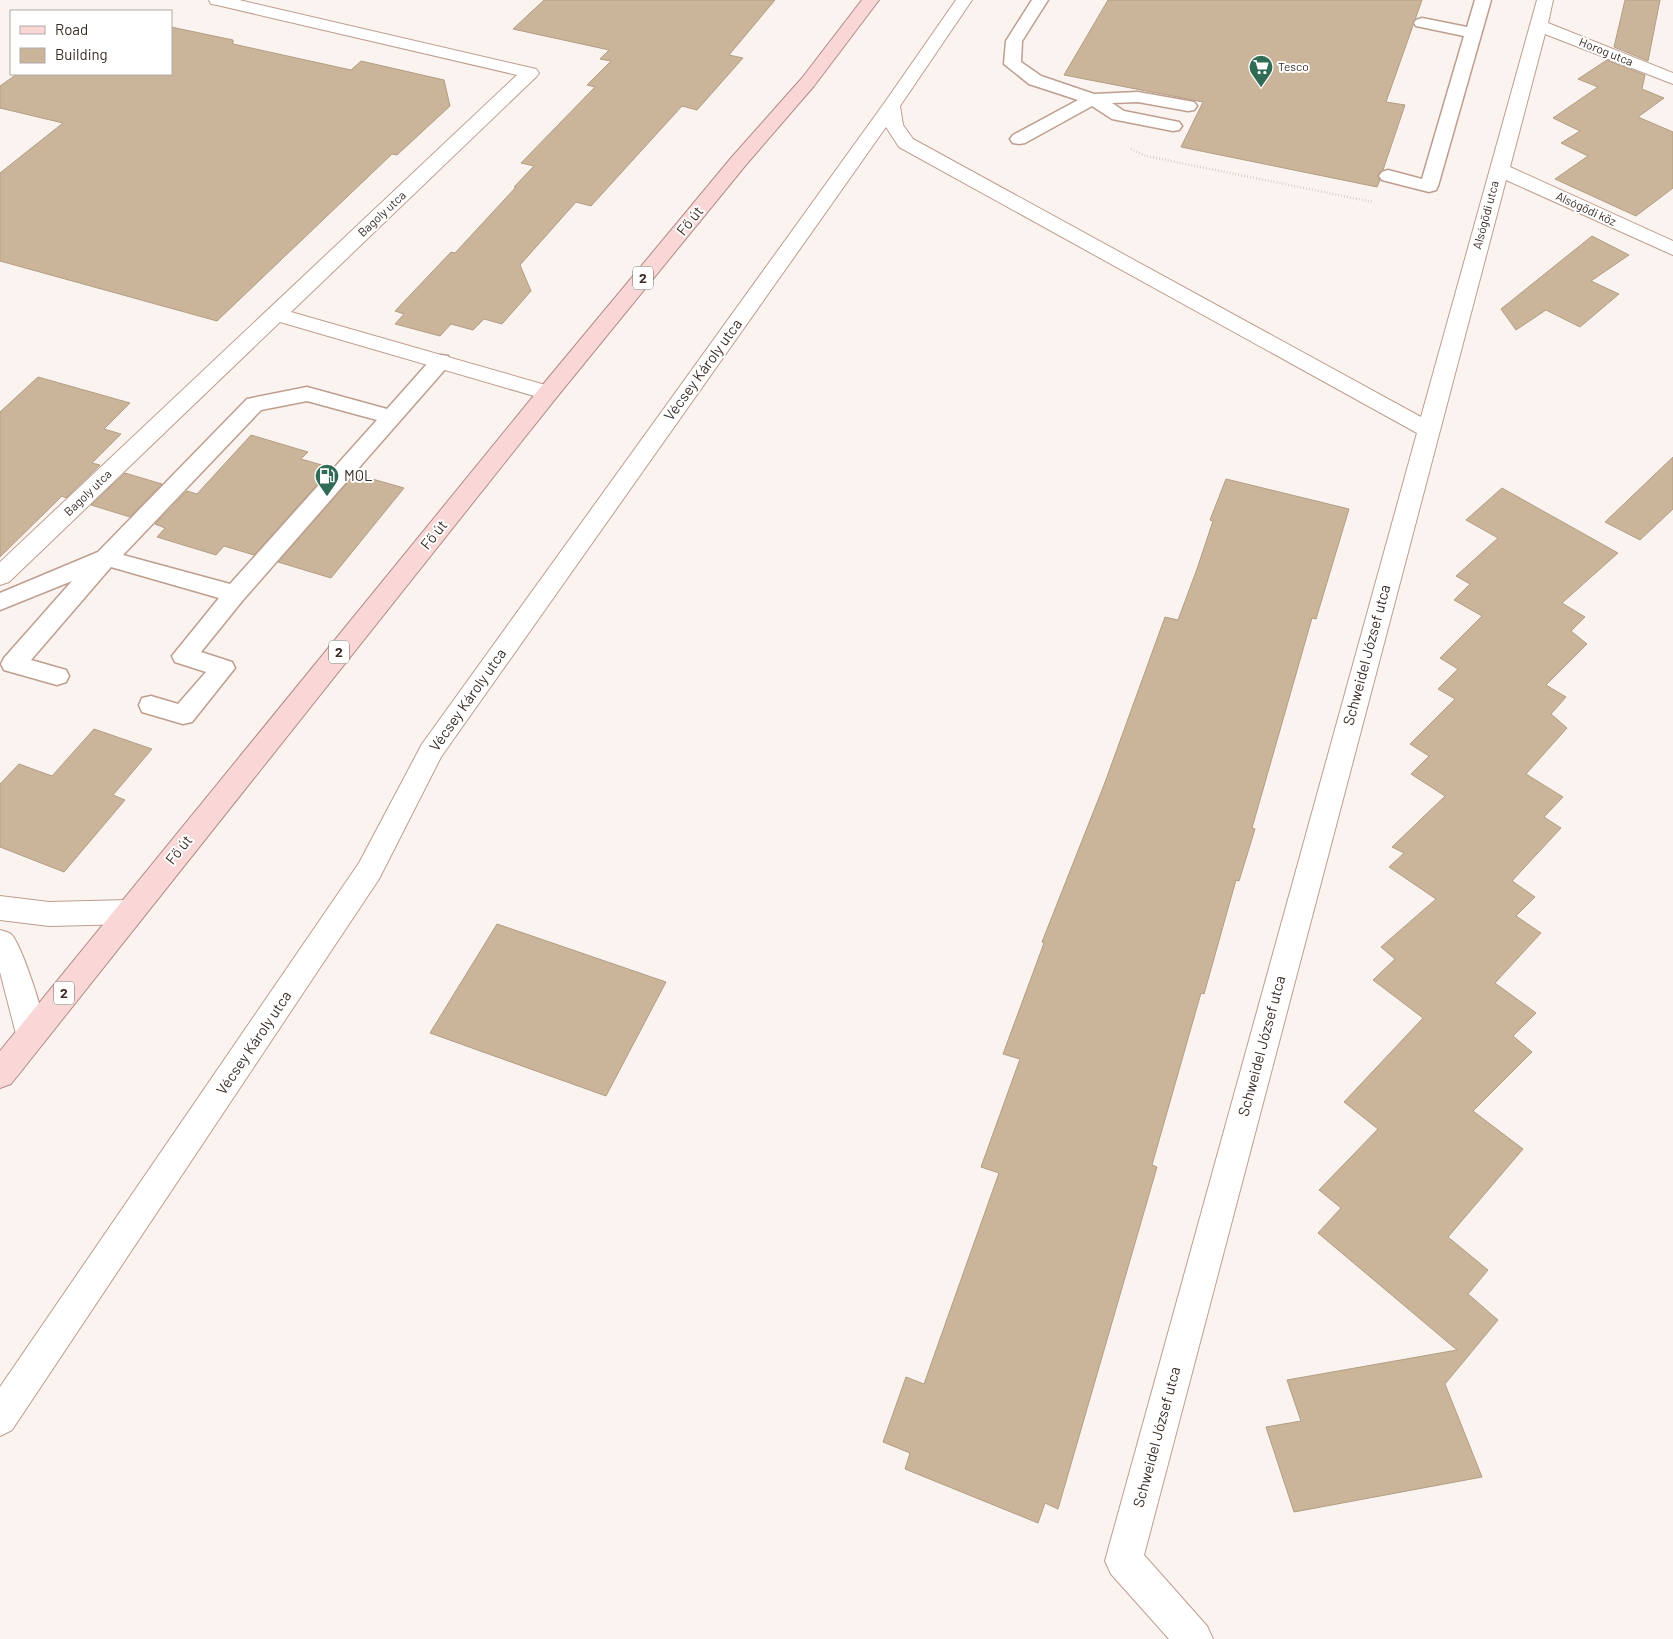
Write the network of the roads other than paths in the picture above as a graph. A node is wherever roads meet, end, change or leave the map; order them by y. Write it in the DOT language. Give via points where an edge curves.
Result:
graph roads {
  1 [pos="217,0"];
  2 [pos="871,0"];
  3 [pos="964,0"];
  4 [pos="1040,0"];
  5 [pos="1483,0"];
  6 [pos="1545,0"];
  7 [pos="1422,23"];
  8 [pos="1538,25"];
  9 [pos="1472,33"];
  10 [pos="1673,79"];
  11 [pos="1093,99"];
  12 [pos="891,106"];
  13 [pos="1188,106"];
  14 [pos="1172,126"];
  15 [pos="1019,139"];
  16 [pos="1499,168"];
  17 [pos="1388,176"];
  18 [pos="1673,249"];
  19 [pos="276,314"];
  20 [pos="441,361"];
  21 [pos="548,393"];
  22 [pos="392,417"];
  23 [pos="1428,430"];
  24 [pos="106,558"];
  25 [pos="0,576"];
  26 [pos="235,594"];
  27 [pos="0,602"];
  28 [pos="57,676"];
  29 [pos="151,705"];
  30 [pos="0,908"];
  31 [pos="129,912"];
  32 [pos="0,942"];
  33 [pos="31,1034"];
  34 [pos="0,1074"];
  35 [pos="0,1418"];
  36 [pos="1194,1639"];
  1 -- 19 [label="street, Bagoly utca" via="530,73"];
  2 -- 21 [label="main road, Fő út / 2" via="808,82"];
  3 -- 12 [label="street, Vécsey Károly utca"];
  4 -- 11 [label="lane" via="1014,41 1012,64 1035,80"];
  5 -- 9 [label="lane"];
  6 -- 8 [label="street, Alsógödi utca"];
  7 -- 9 [label="lane"];
  8 -- 10 [label="street, Horog utca"];
  8 -- 16 [label="street, Alsógödi utca"];
  9 -- 17 [label="lane" via="1429,186"];
  11 -- 13 [label="lane" via="1138,96"];
  11 -- 14 [label="lane" via="1118,115"];
  11 -- 15 [label="lane"];
  12 -- 23 [label="street" via="894,125 906,143"];
  12 -- 35 [label="street, Vécsey Károly utca" via="431,751 369,872"];
  16 -- 18 [label="street, Alsógödi köz"];
  16 -- 23 [label="street, Alsógödi utca"];
  19 -- 20 [label="street"];
  19 -- 25 [label="street, Bagoly utca"];
  20 -- 21 [label="street"];
  20 -- 22 [label="lane"];
  21 -- 31 [label="main road, Fő út / 2"];
  22 -- 24 [label="lane" via="307,394 254,404"];
  22 -- 26 [label="lane"];
  23 -- 36 [label="street, Schweidel József utca" via="1124,1561"];
  24 -- 26 [label="lane"];
  24 -- 27 [label="lane"];
  24 -- 28 [label="lane" via="13,664"];
  26 -- 29 [label="lane" via="184,656 223,668 183,715"];
  30 -- 31 [label="street" via="49,914"];
  31 -- 33 [label="main road, Fő út / 2"];
  32 -- 33 [label="street" via="8,953"];
  33 -- 34 [label="main road, Fő út / 2"];
}
